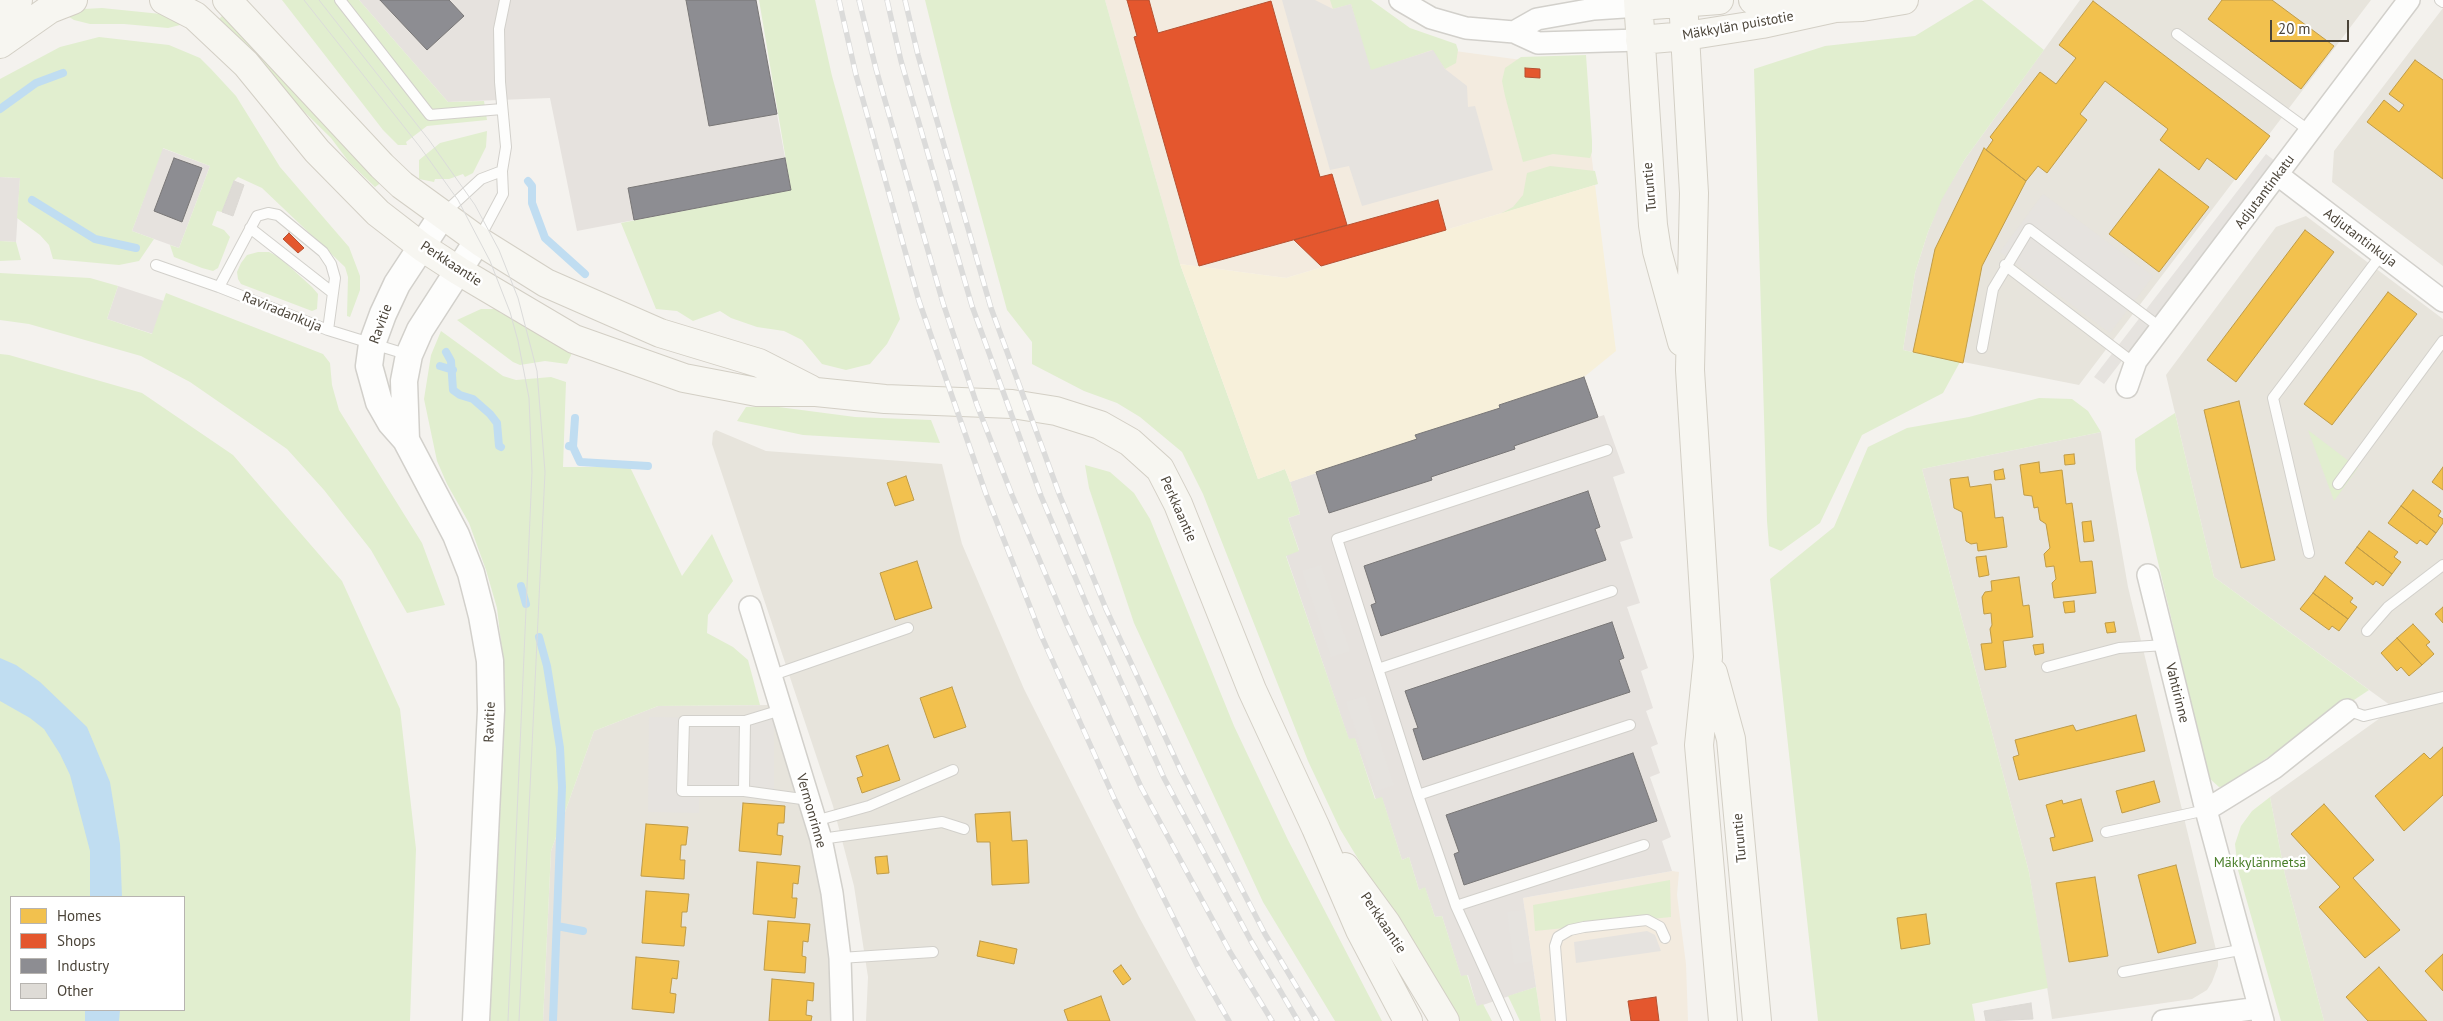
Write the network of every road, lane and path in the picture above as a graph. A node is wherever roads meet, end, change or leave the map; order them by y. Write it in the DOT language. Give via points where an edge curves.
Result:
graph roads {
  1 [pos="18,0"];
  2 [pos="73,0"];
  3 [pos="164,0"];
  4 [pos="227,0"];
  5 [pos="340,0"];
  6 [pos="505,0"];
  7 [pos="1400,0"];
  8 [pos="1719,0"];
  9 [pos="1753,0"];
  10 [pos="1904,0"];
  11 [pos="2409,0"];
  12 [pos="1684,1"];
  13 [pos="1638,3"];
  14 [pos="1835,8"];
  15 [pos="0,18"];
  16 [pos="1514,32"];
  17 [pos="2177,34"];
  18 [pos="1686,36"];
  19 [pos="1640,40"];
  20 [pos="0,44"];
  21 [pos="502,109"];
  22 [pos="2311,132"];
  23 [pos="502,171"];
  24 [pos="2278,175"];
  25 [pos="443,214"];
  26 [pos="250,228"];
  27 [pos="478,240"];
  28 [pos="422,247"];
  29 [pos="2381,255"];
  30 [pos="156,265"];
  31 [pos="2005,265"];
  32 [pos="459,271"];
  33 [pos="219,287"];
  34 [pos="333,293"];
  35 [pos="2443,301"];
  36 [pos="2161,328"];
  37 [pos="328,330"];
  38 [pos="2443,341"];
  39 [pos="372,344"];
  40 [pos="1982,348"];
  41 [pos="409,355"];
  42 [pos="2135,364"];
  43 [pos="1690,370"];
  44 [pos="2127,387"];
  45 [pos="816,392"];
  46 [pos="406,440"];
  47 [pos="1607,450"];
  48 [pos="2338,484"];
  49 [pos="2309,553"];
  50 [pos="2443,565"];
  51 [pos="2148,575"];
  52 [pos="1612,591"];
  53 [pos="750,607"];
  54 [pos="908,628"];
  55 [pos="2367,631"];
  56 [pos="2165,645"];
  57 [pos="1708,657"];
  58 [pos="2048,667"];
  59 [pos="1378,669"];
  60 [pos="770,676"];
  61 [pos="2443,697"];
  62 [pos="781,710"];
  63 [pos="2347,710"];
  64 [pos="745,721"];
  65 [pos="1630,725"];
  66 [pos="953,770"];
  67 [pos="744,791"];
  68 [pos="1418,796"];
  69 [pos="809,800"];
  70 [pos="2206,810"];
  71 [pos="964,828"];
  72 [pos="1316,828"];
  73 [pos="818,830"];
  74 [pos="2106,832"];
  75 [pos="1644,845"];
  76 [pos="1456,906"];
  77 [pos="1665,938"];
  78 [pos="2245,949"];
  79 [pos="933,952"];
  80 [pos="840,958"];
  81 [pos="2123,972"];
  82 [pos="2261,1014"];
  83 [pos="476,1021"];
  84 [pos="842,1021"];
  85 [pos="1408,1021"];
  86 [pos="1445,1021"];
  87 [pos="1508,1021"];
  88 [pos="1561,1021"];
  89 [pos="1723,1021"];
  90 [pos="1757,1021"];
  91 [pos="2163,1021"];
  1 -- 15 [label="main road"];
  2 -- 20 [label="main road" via="50,9"];
  3 -- 28 [label="main road, Perkkaantie" via="195,16 246,64 317,151 363,200"];
  4 -- 25 [label="main road, Perkkaantie" via="382,166"];
  5 -- 21 [label="lane" via="430,115"];
  6 -- 21 [label="lane" via="499,29"];
  7 -- 16 [label="street" via="1432,18 1466,28"];
  8 -- 12 [label="main road, Mäkkylän puistotie"];
  9 -- 14 [label="main road, Mäkkylän puistotie"];
  10 -- 14 [label="main road, Mäkkylän puistotie"];
  11 -- 22 [label="street, Adjutantinkatu"];
  12 -- 13 [label="main road, Mäkkylän puistotie"];
  12 -- 18 [label="main road, Turuntie"];
  13 -- 16 [label="street" via="1537,19"];
  13 -- 19 [label="main road, Turuntie"];
  14 -- 18 [label="main road, Mäkkylän puistotie"];
  16 -- 19 [label="street" via="1538,43"];
  17 -- 22 [label="lane"];
  18 -- 19 [label="main road, Mäkkylän puistotie"];
  18 -- 43 [label="main road, Turuntie" via="1694,193"];
  19 -- 43 [label="main road, Turuntie" via="1656,251"];
  21 -- 23 [label="lane" via="506,147"];
  22 -- 24 [label="street, Adjutantinkatu"];
  23 -- 25 [label="lane" via="481,179"];
  23 -- 27 [label="lane" via="503,194"];
  24 -- 29 [label="street, Adjutantinkuja"];
  24 -- 36 [label="street, Adjutantinkatu"];
  25 -- 27 [label="main road, Perkkaantie"];
  25 -- 28 [label="street, Ravitie"];
  26 -- 33 [label="lane"];
  26 -- 34 [label="lane"];
  26 -- 34 [label="lane" via="257,216 278,215 324,252 335,278"];
  27 -- 32 [label="street, Ravitie"];
  27 -- 45 [label="main road, Perkkaantie" via="546,283 660,333 759,363"];
  28 -- 32 [label="main road, Perkkaantie"];
  28 -- 39 [label="street, Ravitie" via="397,284"];
  29 -- 35 [label="street, Adjutantinkuja"];
  29 -- 49 [label="lane" via="2274,398"];
  30 -- 33 [label="lane, Raviradankuja"];
  31 -- 36 [label="lane" via="2029,229"];
  31 -- 40 [label="lane" via="1993,289"];
  31 -- 42 [label="lane"];
  32 -- 41 [label="street, Ravitie" via="420,330"];
  32 -- 45 [label="main road, Perkkaantie" via="574,340 684,378 757,392"];
  33 -- 37 [label="lane, Raviradankuja"];
  34 -- 37 [label="lane"];
  36 -- 42 [label="street, Adjutantinkatu"];
  37 -- 39 [label="lane, Raviradankuja"];
  38 -- 48 [label="lane"];
  39 -- 41 [label="lane, Raviradankuja"];
  39 -- 46 [label="street, Ravitie" via="369,366 379,402"];
  41 -- 46 [label="street, Ravitie" via="404,380"];
  42 -- 44 [label="street, Adjutantinkatu"];
  43 -- 57 [label="main road, Turuntie"];
  45 -- 72 [label="main road, Perkkaantie" via="886,399 1012,404 1056,411 1100,425 1130,442 1160,469 1178,504 1252,690"];
  46 -- 83 [label="street, Ravitie" via="437,495 465,558 482,616 490,661 491,710"];
  47 -- 59 [label="lane" via="1337,539"];
  50 -- 55 [label="lane" via="2388,607"];
  51 -- 56 [label="street, Vahtirinne"];
  52 -- 59 [label="lane"];
  53 -- 60 [label="street, Vermonrinne"];
  54 -- 60 [label="lane"];
  56 -- 58 [label="lane" via="2119,648"];
  56 -- 70 [label="street, Vahtirinne"];
  57 -- 89 [label="main road, Turuntie" via="1699,745"];
  57 -- 90 [label="main road, Turuntie" via="1731,739"];
  59 -- 68 [label="lane"];
  60 -- 62 [label="street, Vermonrinne"];
  61 -- 63 [label="lane" via="2364,716"];
  62 -- 64 [label="lane"];
  62 -- 69 [label="street, Vermonrinne"];
  63 -- 70 [label="street" via="2274,768"];
  64 -- 67 [label="lane"];
  64 -- 67 [label="lane" via="684,721 682,791"];
  65 -- 68 [label="lane"];
  66 -- 73 [label="lane"];
  67 -- 69 [label="lane"];
  68 -- 76 [label="lane"];
  69 -- 73 [label="street, Vermonrinne"];
  70 -- 74 [label="lane"];
  70 -- 78 [label="street, Vahtirinne"];
  71 -- 73 [label="lane" via="942,822"];
  72 -- 85 [label="main road, Perkkaantie" via="1360,930"];
  72 -- 86 [label="main road, Perkkaantie" via="1386,923"];
  73 -- 80 [label="street, Vermonrinne" via="832,893"];
  75 -- 76 [label="lane"];
  76 -- 87 [label="lane"];
  77 -- 88 [label="lane" via="1660,927 1648,920 1570,930 1558,937 1555,946"];
  78 -- 81 [label="lane"];
  78 -- 82 [label="street, Vahtirinne"];
  79 -- 80 [label="lane"];
  80 -- 84 [label="street, Vermonrinne"];
  82 -- 91 [label="street, Vahtirinne"];
}
